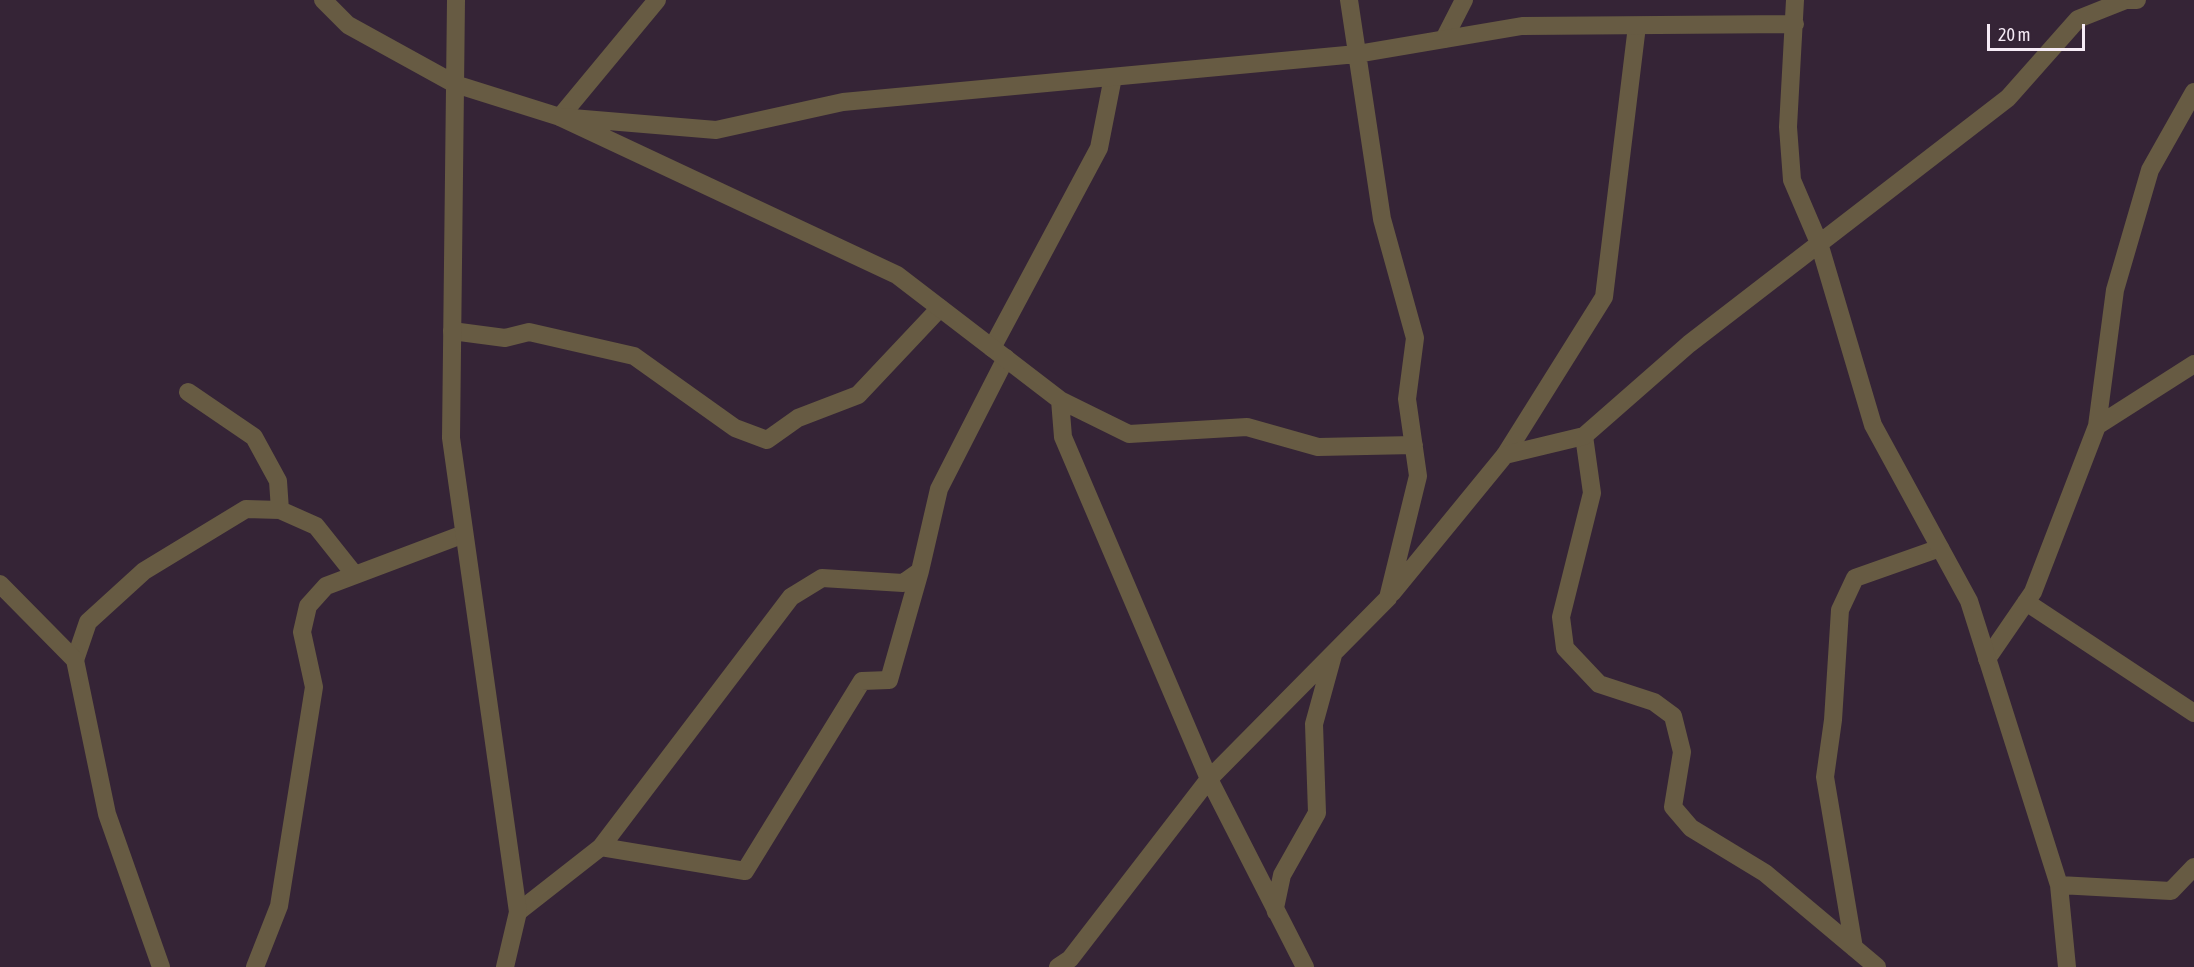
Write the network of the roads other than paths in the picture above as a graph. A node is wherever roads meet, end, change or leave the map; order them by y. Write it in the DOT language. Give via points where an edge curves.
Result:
graph roads {
  1 [pos="323,0"];
  2 [pos="456,0"];
  3 [pos="657,0"];
  4 [pos="1349,0"];
  5 [pos="1464,0"];
  6 [pos="1796,0"];
  7 [pos="2137,0"];
  8 [pos="1795,24"];
  9 [pos="1637,26"];
  10 [pos="1444,39"];
  11 [pos="1357,54"];
  12 [pos="1113,77"];
  13 [pos="455,84"];
  14 [pos="2194,92"];
  15 [pos="560,117"];
  16 [pos="1819,243"];
  17 [pos="940,308"];
  18 [pos="452,331"];
  19 [pos="999,353"];
  20 [pos="2194,364"];
  21 [pos="188,392"];
  22 [pos="1060,400"];
  23 [pos="2097,426"];
  24 [pos="1584,436"];
  25 [pos="1414,445"];
  26 [pos="1505,455"];
  27 [pos="280,510"];
  28 [pos="464,534"];
  29 [pos="1940,548"];
  30 [pos="920,571"];
  31 [pos="355,575"];
  32 [pos="0,584"];
  33 [pos="1388,598"];
  34 [pos="2026,602"];
  35 [pos="1334,653"];
  36 [pos="1987,658"];
  37 [pos="75,660"];
  38 [pos="2194,713"];
  39 [pos="1209,779"];
  40 [pos="601,847"];
  41 [pos="2194,867"];
  42 [pos="2059,885"];
  43 [pos="1275,908"];
  44 [pos="518,912"];
  45 [pos="1854,948"];
  46 [pos="161,967"];
  47 [pos="255,967"];
  48 [pos="505,967"];
  49 [pos="1058,967"];
  50 [pos="1290,967"];
  51 [pos="1305,967"];
  52 [pos="1876,967"];
  53 [pos="2067,967"];
  1 -- 13 [label="street" via="348,25"];
  2 -- 13 [label="street"];
  3 -- 15 [label="street"];
  4 -- 11 [label="street"];
  5 -- 10 [label="street"];
  6 -- 8 [label="street"];
  7 -- 16 [label="street" via="2126,0 2078,19 2008,98"];
  8 -- 9 [label="street"];
  8 -- 16 [label="street" via="1788,127 1792,180"];
  9 -- 10 [label="street" via="1522,26"];
  9 -- 26 [label="street" via="1604,297"];
  10 -- 11 [label="street"];
  11 -- 12 [label="street"];
  11 -- 25 [label="street" via="1382,219 1415,338 1407,399"];
  12 -- 15 [label="street" via="843,102 716,129"];
  12 -- 19 [label="street" via="1099,148"];
  13 -- 15 [label="street"];
  13 -- 18 [label="street"];
  14 -- 23 [label="street" via="2150,170 2118,279"];
  15 -- 17 [label="street" via="897,275"];
  16 -- 24 [label="street" via="1689,344"];
  16 -- 29 [label="street" via="1873,425"];
  17 -- 18 [label="street" via="858,395 798,418 767,440 735,428 634,356 529,332 505,338"];
  17 -- 19 [label="street"];
  18 -- 28 [label="street" via="451,438"];
  19 -- 22 [label="street"];
  19 -- 30 [label="street" via="939,489"];
  20 -- 23 [label="street"];
  21 -- 27 [label="street" via="254,437 279,481"];
  22 -- 25 [label="street" via="1129,434 1247,427 1318,447"];
  22 -- 39 [label="street" via="1063,437"];
  23 -- 34 [label="street"];
  24 -- 26 [label="street"];
  24 -- 45 [label="street" via="1592,493 1561,617 1565,648 1599,684 1654,702 1673,716 1682,753 1673,807 1691,828 1765,873"];
  25 -- 33 [label="street" via="1418,476"];
  26 -- 33 [label="street"];
  27 -- 31 [label="street" via="316,526"];
  27 -- 37 [label="street" via="246,509 144,571 88,622"];
  28 -- 31 [label="street"];
  28 -- 44 [label="street"];
  29 -- 36 [label="street" via="1969,601"];
  29 -- 45 [label="street" via="1855,578 1840,610 1825,777"];
  30 -- 40 [label="street" via="903,583 822,578 791,597"];
  30 -- 40 [label="street" via="889,680 862,681 745,871"];
  31 -- 47 [label="street" via="326,586 308,606 302,632 314,687 279,906"];
  32 -- 37 [label="street"];
  33 -- 35 [label="street"];
  34 -- 36 [label="street"];
  34 -- 38 [label="street"];
  35 -- 39 [label="street"];
  35 -- 43 [label="street" via="1314,724 1317,813 1282,875"];
  36 -- 42 [label="street"];
  37 -- 46 [label="street" via="106,814"];
  39 -- 43 [label="street"];
  39 -- 49 [label="street" via="1070,959"];
  40 -- 44 [label="street"];
  41 -- 42 [label="street" via="2170,891"];
  42 -- 53 [label="street"];
  43 -- 50 [label="street"];
  43 -- 51 [label="street"];
  44 -- 48 [label="street"];
  45 -- 52 [label="street"];
}
